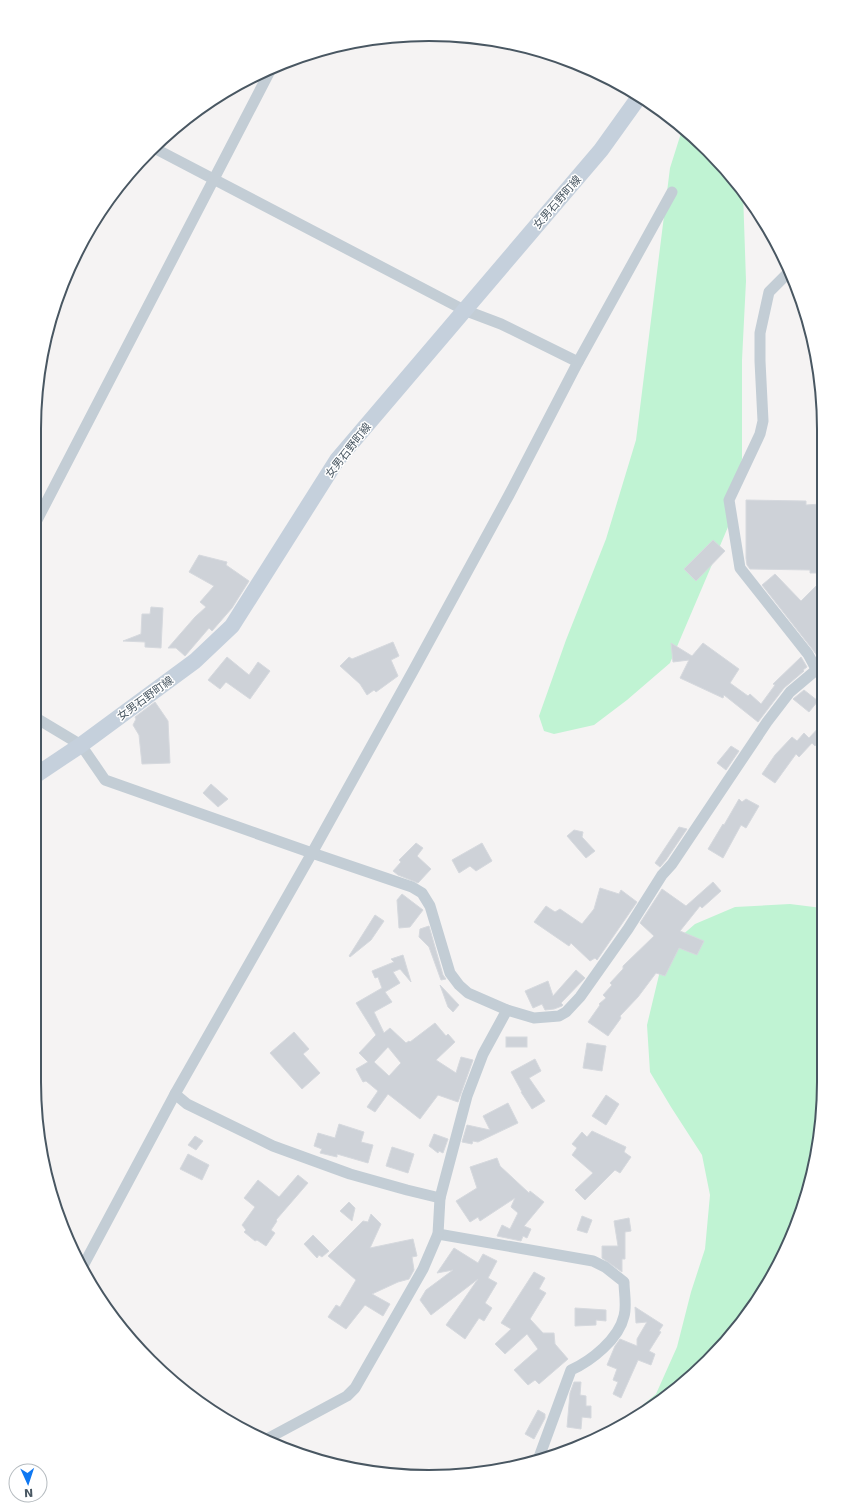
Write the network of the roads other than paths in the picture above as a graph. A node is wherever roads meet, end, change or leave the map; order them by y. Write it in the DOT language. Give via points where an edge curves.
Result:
graph roads {
  1 [pos="266,77"];
  2 [pos="637,101"];
  3 [pos="159,151"];
  4 [pos="214,179"];
  5 [pos="672,192"];
  6 [pos="785,276"];
  7 [pos="464,310"];
  8 [pos="578,362"];
  9 [pos="41,512"];
  10 [pos="817,665"];
  11 [pos="817,669"];
  12 [pos="41,721"];
  13 [pos="81,745"];
  14 [pos="41,773"];
  15 [pos="312,853"];
  16 [pos="507,1010"];
  17 [pos="176,1094"];
  18 [pos="440,1198"];
  19 [pos="438,1234"];
  20 [pos="85,1262"];
  21 [pos="272,1436"];
  22 [pos="540,1453"];
  1 -- 4 [label="street"];
  2 -- 7 [label="main road, 女男石野町線" via="601,150"];
  3 -- 4 [label="street"];
  4 -- 7 [label="street"];
  4 -- 9 [label="street"];
  5 -- 8 [label="street"];
  6 -- 10 [label="street" via="769,292 760,333 763,421 760,434 729,500 740,568"];
  7 -- 8 [label="street" via="501,324"];
  7 -- 13 [label="main road, 女男石野町線" via="337,460 232,626 196,661"];
  8 -- 15 [label="street" via="506,501"];
  11 -- 16 [label="street" via="790,692 767,722 580,997 559,1016 534,1018"];
  12 -- 13 [label="street"];
  13 -- 14 [label="main road, 女男石野町線"];
  13 -- 15 [label="street" via="105,780"];
  15 -- 16 [label="street" via="412,887 422,893 430,906 450,973 468,993"];
  15 -- 17 [label="street"];
  16 -- 18 [label="street" via="483,1054 467,1096"];
  17 -- 18 [label="street" via="187,1104 273,1146 350,1174"];
  17 -- 20 [label="street"];
  18 -- 19 [label="street"];
  19 -- 21 [label="street" via="423,1269 355,1388 346,1396"];
  19 -- 22 [label="street" via="593,1260 624,1282 624,1316 616,1335 586,1363 570,1370"];
}
